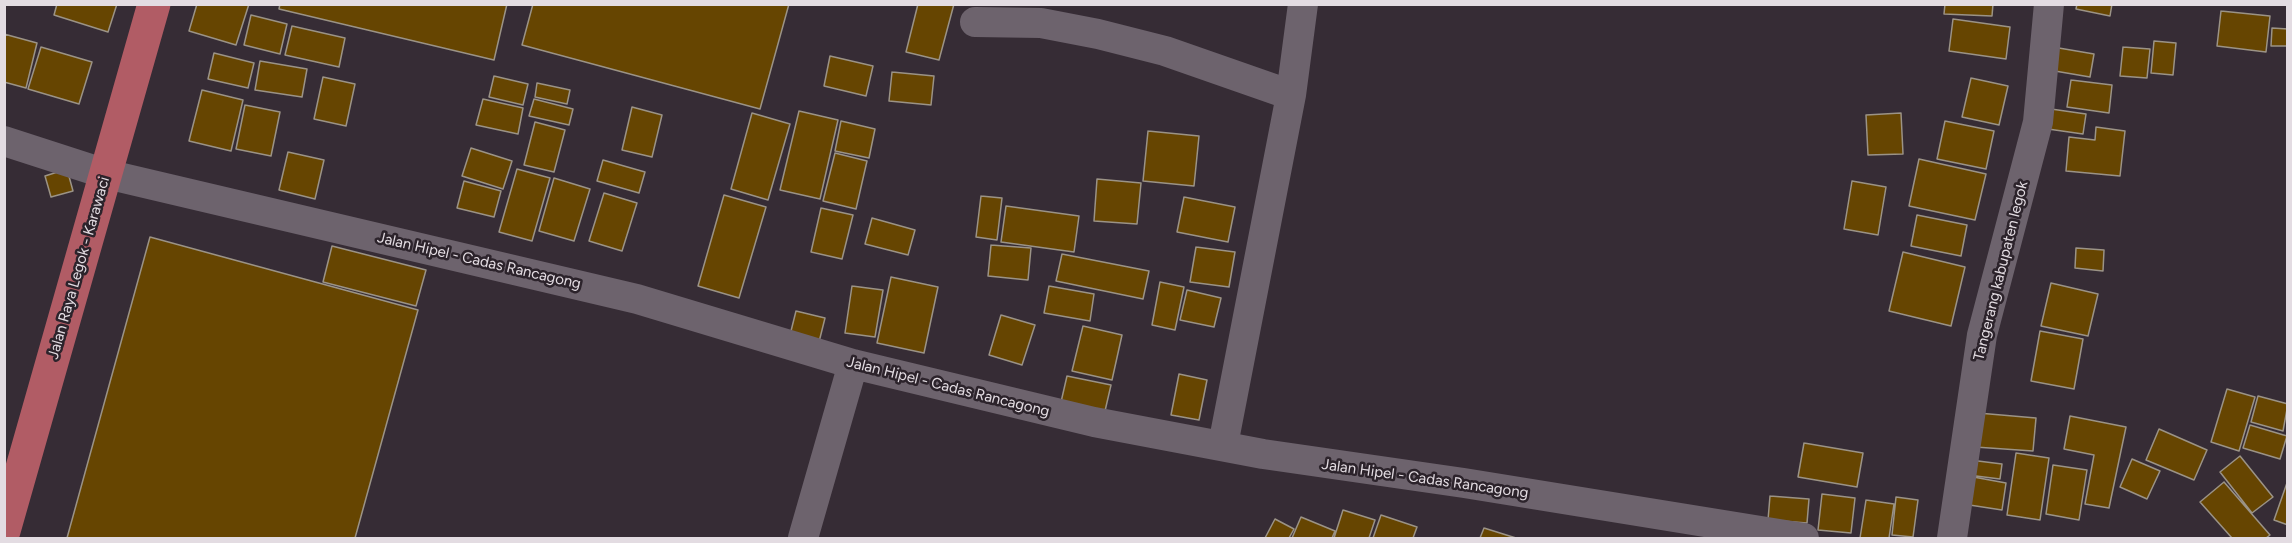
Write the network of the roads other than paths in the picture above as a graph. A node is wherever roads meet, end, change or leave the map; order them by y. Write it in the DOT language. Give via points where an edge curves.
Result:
graph roads {
  1 [pos="154,4"];
  2 [pos="1303,4"];
  3 [pos="2049,4"];
  4 [pos="975,22"];
  5 [pos="1291,95"];
  6 [pos="4,141"];
  7 [pos="106,174"];
  8 [pos="853,364"];
  9 [pos="1223,445"];
  10 [pos="4,531"];
  11 [pos="803,538"];
  12 [pos="1804,538"];
  13 [pos="1952,538"];
  1 -- 7 [label="main road, Jalan Raya Legok - Karawaci"];
  2 -- 5 [label="street"];
  3 -- 13 [label="street, Tangerang kabupaten legok" via="2038,123 1982,335"];
  4 -- 5 [label="street" via="1041,23 1098,34 1165,51"];
  5 -- 9 [label="street"];
  6 -- 7 [label="street, Jalan Hipel - Cadas Rancagong"];
  7 -- 8 [label="street, Jalan Hipel - Cadas Rancagong" via="637,299"];
  7 -- 10 [label="main road, Jalan Raya Legok - Karawaci"];
  8 -- 9 [label="street, Jalan Hipel - Cadas Rancagong" via="1094,422"];
  8 -- 11 [label="street"];
  9 -- 12 [label="street, Jalan Hipel - Cadas Rancagong"];
}
